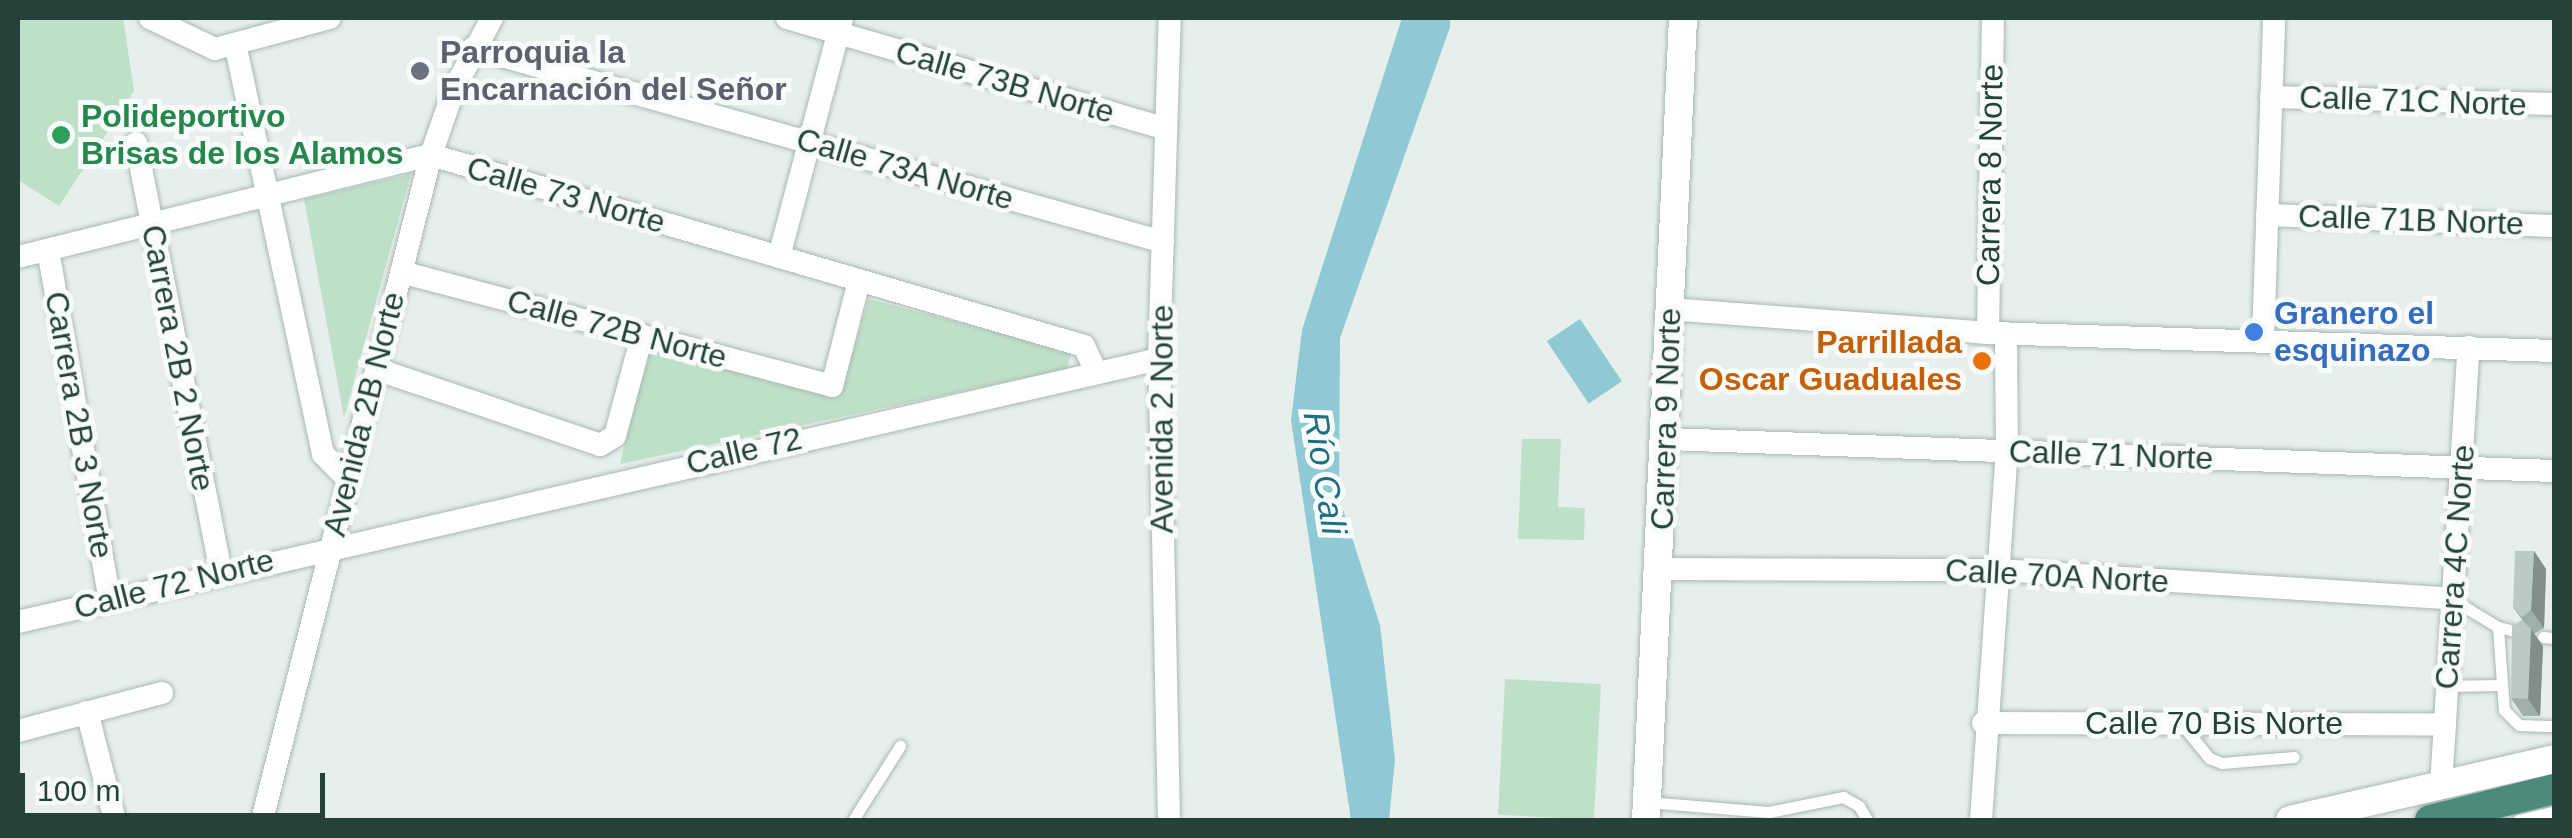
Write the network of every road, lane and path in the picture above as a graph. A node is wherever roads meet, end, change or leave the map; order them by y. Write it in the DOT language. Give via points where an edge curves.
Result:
graph roads {
  1 [pos="150,18"];
  2 [pos="330,18"];
  3 [pos="492,18"];
  4 [pos="787,18"];
  5 [pos="1170,18"];
  6 [pos="1683,18"];
  7 [pos="1993,18"];
  8 [pos="2274,18"];
  9 [pos="840,25"];
  10 [pos="236,48"];
  11 [pos="473,48"];
  12 [pos="2271,97"];
  13 [pos="2554,104"];
  14 [pos="1166,129"];
  15 [pos="808,142"];
  16 [pos="136,143"];
  17 [pos="431,156"];
  18 [pos="271,194"];
  19 [pos="2267,214"];
  20 [pos="152,224"];
  21 [pos="2554,226"];
  22 [pos="1163,242"];
  23 [pos="48,250"];
  24 [pos="18,257"];
  25 [pos="779,257"];
  26 [pos="401,272"];
  27 [pos="859,281"];
  28 [pos="1670,308"];
  29 [pos="1997,333"];
  30 [pos="642,336"];
  31 [pos="2262,339"];
  32 [pos="2468,347"];
  33 [pos="2554,350"];
  34 [pos="1159,359"];
  35 [pos="376,369"];
  36 [pos="1094,370"];
  37 [pos="1668,439"];
  38 [pos="2006,451"];
  39 [pos="2462,467"];
  40 [pos="2554,471"];
  41 [pos="347,478"];
  42 [pos="330,546"];
  43 [pos="1660,568"];
  44 [pos="1998,570"];
  45 [pos="221,573"];
  46 [pos="110,600"];
  47 [pos="2453,600"];
  48 [pos="18,622"];
  49 [pos="2498,628"];
  50 [pos="2525,634"];
  51 [pos="2500,685"];
  52 [pos="2446,686"];
  53 [pos="162,693"];
  54 [pos="87,712"];
  55 [pos="2180,722"];
  56 [pos="1984,723"];
  57 [pos="2445,725"];
  58 [pos="2554,726"];
  59 [pos="18,730"];
  60 [pos="900,746"];
  61 [pos="2294,756"];
  62 [pos="2554,759"];
  63 [pos="2440,786"];
  64 [pos="2554,789"];
  65 [pos="1647,811"];
  66 [pos="2554,812"];
  67 [pos="1770,816"];
  68 [pos="114,820"];
  69 [pos="262,820"];
  70 [pos="854,820"];
  71 [pos="1170,820"];
  72 [pos="1867,820"];
  73 [pos="1981,820"];
  74 [pos="2290,820"];
  75 [pos="2430,820"];
  76 [pos="2518,820"];
  1 -- 10 [label="street" via="195,45"];
  2 -- 10 [label="street"];
  3 -- 11 [label="street, Avenida 2B Norte"];
  4 -- 9 [label="street, Calle 73B Norte"];
  5 -- 14 [label="street, Avenida 2 Norte"];
  6 -- 28 [label="street, Carrera 9 Norte"];
  7 -- 29 [label="street, Carrera 8 Norte"];
  8 -- 12 [label="street"];
  9 -- 14 [label="street, Calle 73B Norte"];
  9 -- 15 [label="street"];
  10 -- 18 [label="street"];
  11 -- 15 [label="street, Calle 73A Norte"];
  11 -- 17 [label="street, Avenida 2B Norte"];
  12 -- 13 [label="street, Calle 71C Norte"];
  12 -- 19 [label="street"];
  14 -- 22 [label="street, Avenida 2 Norte"];
  15 -- 22 [label="street, Calle 73A Norte"];
  15 -- 25 [label="street"];
  16 -- 20 [label="street, Carrera 2B 2 Norte"];
  17 -- 18 [label="street, Calle 73 Norte"];
  17 -- 25 [label="street, Calle 73 Norte"];
  17 -- 26 [label="street, Avenida 2B Norte"];
  18 -- 20 [label="street, Calle 73 Norte"];
  18 -- 41 [label="street" via="323,454"];
  19 -- 21 [label="street, Calle 71B Norte"];
  19 -- 31 [label="street"];
  20 -- 23 [label="street, Calle 73 Norte"];
  20 -- 45 [label="street, Carrera 2B 2 Norte"];
  22 -- 34 [label="street, Avenida 2 Norte"];
  23 -- 24 [label="street, Calle 73 Norte"];
  23 -- 46 [label="street, Carrera 2B 3 Norte"];
  25 -- 27 [label="street, Calle 73 Norte"];
  26 -- 30 [label="street, Calle 72B Norte"];
  26 -- 35 [label="street, Avenida 2B Norte"];
  27 -- 30 [label="street, Calle 72B Norte" via="832,386"];
  27 -- 36 [label="street, Calle 73 Norte" via="1084,346"];
  28 -- 29 [label="street"];
  28 -- 37 [label="street, Carrera 9 Norte"];
  29 -- 31 [label="street"];
  29 -- 38 [label="street, Carrera 8 Norte"];
  30 -- 35 [label="street" via="609,443 600,445"];
  31 -- 32 [label="street"];
  32 -- 33 [label="street"];
  32 -- 39 [label="street, Carrera 4C Norte"];
  34 -- 36 [label="street, Calle 72"];
  34 -- 71 [label="street, Avenida 2 Norte"];
  35 -- 41 [label="street, Avenida 2B Norte"];
  36 -- 42 [label="street, Calle 72"];
  37 -- 38 [label="street, Calle 71 Norte"];
  37 -- 43 [label="street, Carrera 9 Norte"];
  38 -- 39 [label="street, Calle 71 Norte"];
  38 -- 44 [label="street, Carrera 8 Norte"];
  39 -- 40 [label="street, Calle 71 Norte"];
  39 -- 47 [label="street, Carrera 4C Norte"];
  41 -- 42 [label="street, Avenida 2B Norte"];
  42 -- 45 [label="street, Calle 72 Norte"];
  42 -- 69 [label="street, Avenida 2B Norte"];
  43 -- 44 [label="street, Calle 70A Norte"];
  43 -- 65 [label="street, Carrera 9 Norte"];
  44 -- 47 [label="street, Calle 70A Norte"];
  44 -- 56 [label="street, Carrera 8 Norte"];
  45 -- 46 [label="street, Calle 72 Norte"];
  46 -- 48 [label="street, Calle 72 Norte"];
  47 -- 49 [label="lane"];
  47 -- 52 [label="street, Carrera 4C Norte"];
  49 -- 50 [label="lane"];
  49 -- 51 [label="lane"];
  51 -- 52 [label="lane"];
  51 -- 58 [label="lane" via="2512,721"];
  52 -- 57 [label="street, Carrera 4C Norte"];
  53 -- 54 [label="street"];
  54 -- 59 [label="street"];
  54 -- 68 [label="street"];
  55 -- 56 [label="street, Calle 70 Bis Norte"];
  55 -- 57 [label="street, Calle 70 Bis Norte"];
  55 -- 61 [label="lane" via="2209,758 2222,763"];
  56 -- 73 [label="street, Carrera 8 Norte"];
  57 -- 63 [label="street, Carrera 4C Norte"];
  60 -- 70 [label="lane"];
  62 -- 63 [label="street"];
  63 -- 74 [label="street"];
  64 -- 75 [label="highway"];
  65 -- 67 [label="lane"];
  66 -- 76 [label="lane"];
  67 -- 72 [label="lane" via="1843,797"];
}
